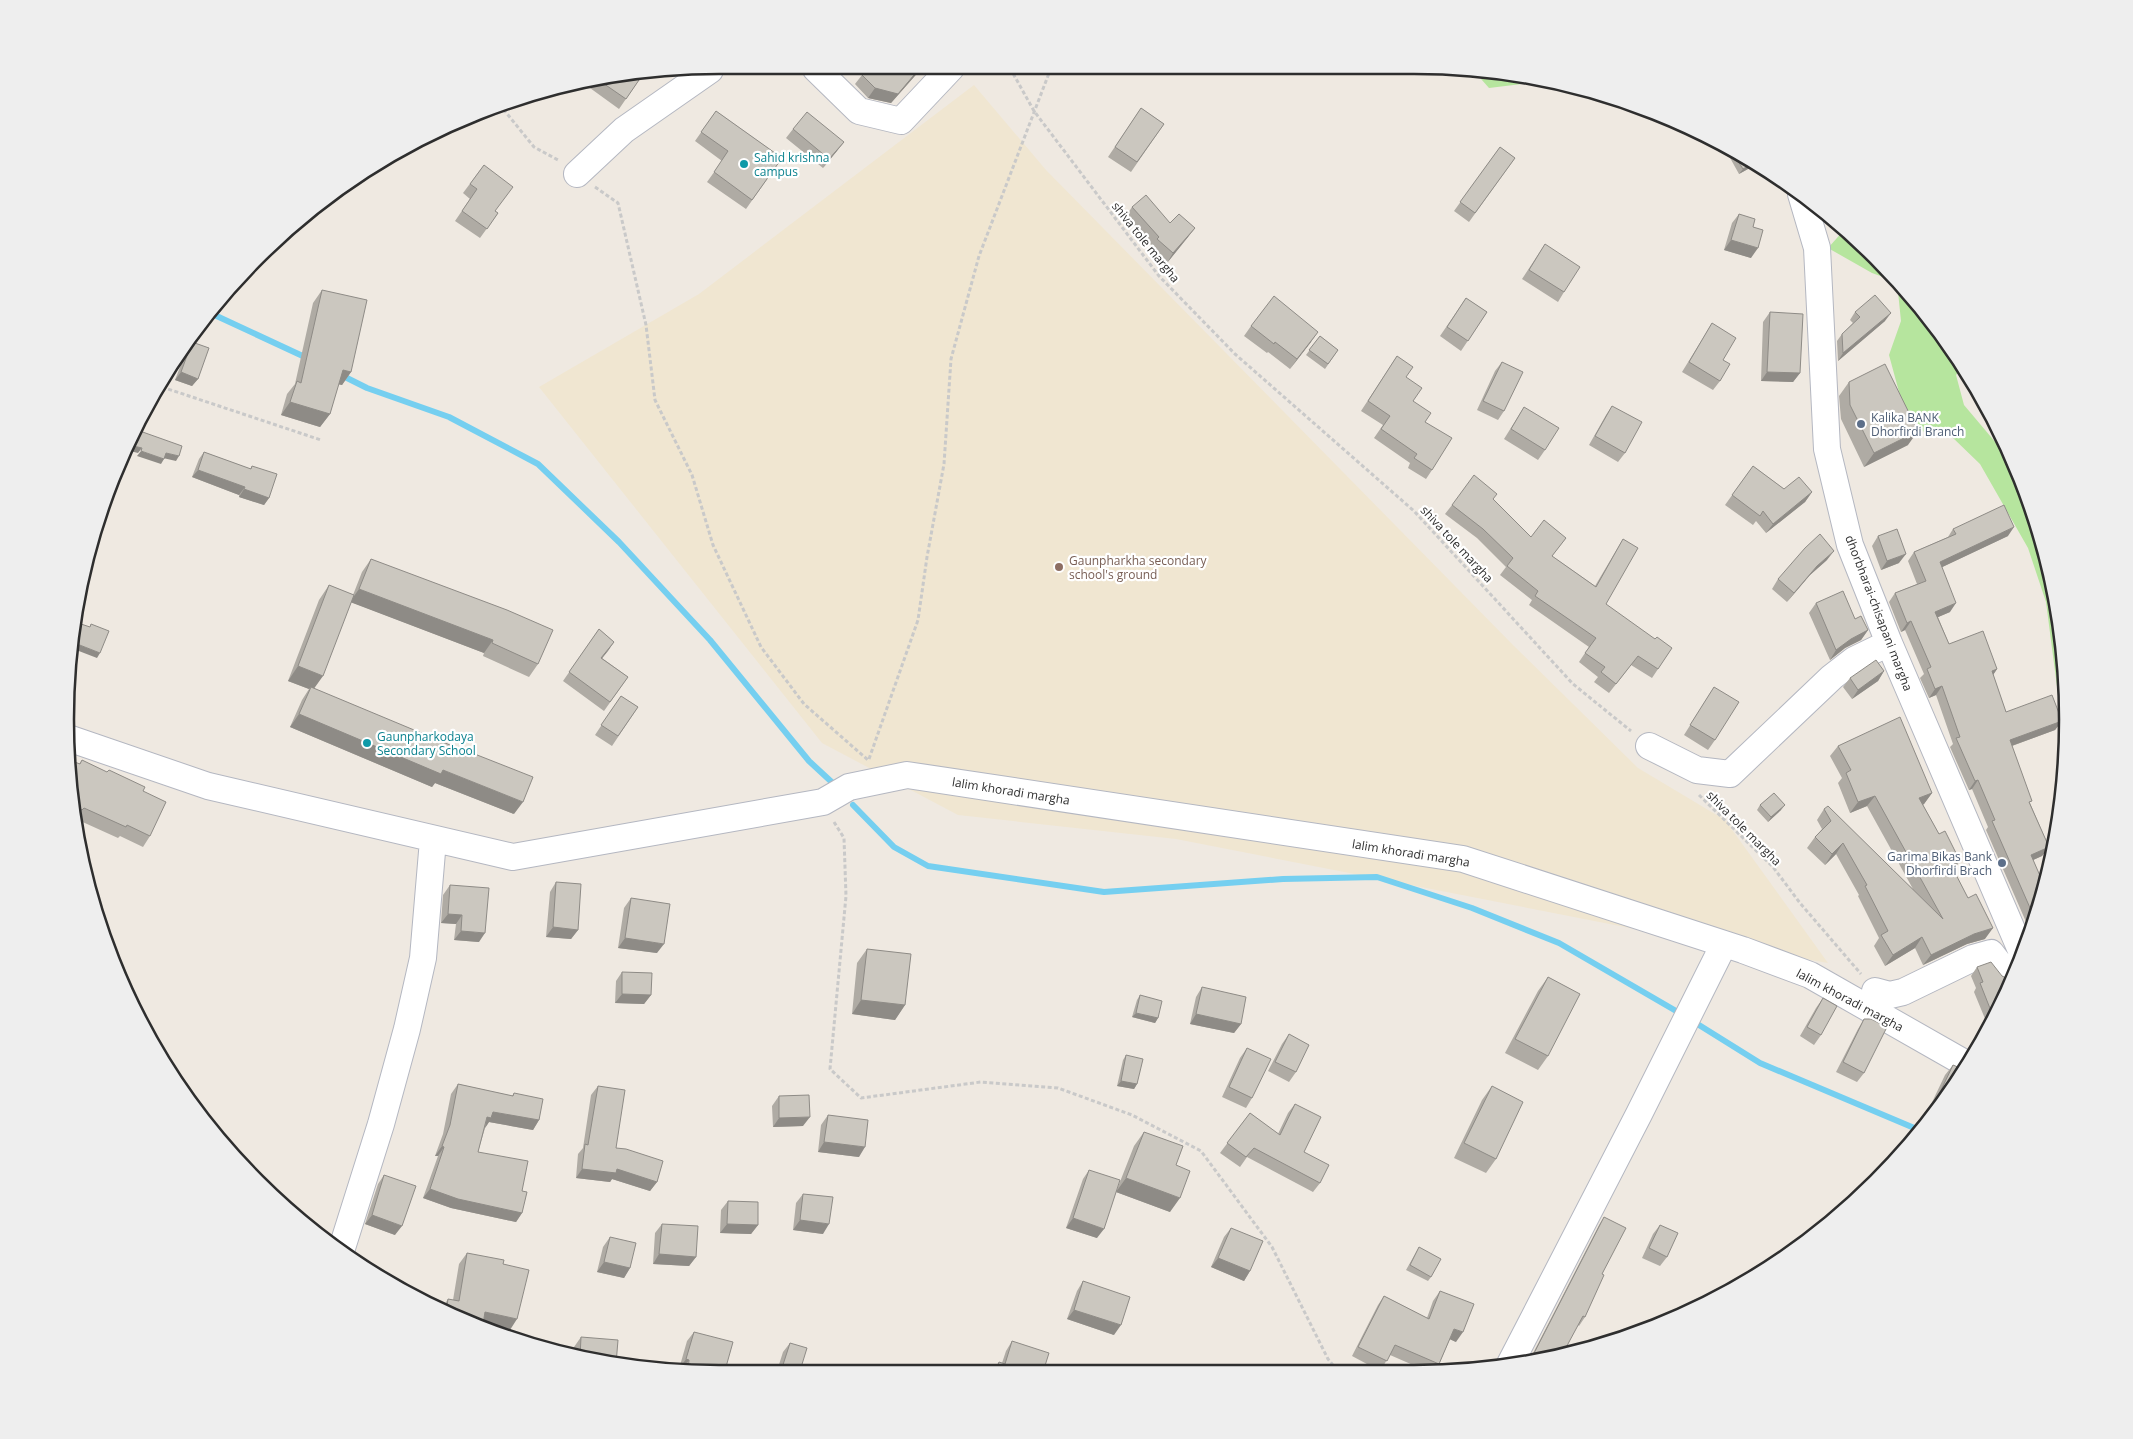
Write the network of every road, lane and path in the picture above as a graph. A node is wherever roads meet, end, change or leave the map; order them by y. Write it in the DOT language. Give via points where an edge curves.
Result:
graph roads {
  1 [pos="704,74"];
  2 [pos="821,74"];
  3 [pos="945,74"];
  4 [pos="1013,74"];
  5 [pos="1049,74"];
  6 [pos="505,111"];
  7 [pos="1034,111"];
  8 [pos="577,174"];
  9 [pos="1804,205"];
  10 [pos="165,389"];
  11 [pos="321,440"];
  12 [pos="1889,643"];
  13 [pos="74,741"];
  14 [pos="1649,746"];
  15 [pos="868,760"];
  16 [pos="850,787"];
  17 [pos="1698,793"];
  18 [pos="823,802"];
  19 [pos="433,840"];
  20 [pos="1724,944"];
  21 [pos="2018,944"];
  22 [pos="2007,974"];
  23 [pos="1875,991"];
  24 [pos="1961,1061"];
  25 [pos="343,1244"];
  26 [pos="1513,1357"];
  27 [pos="1333,1365"];
  1 -- 8 [label="street" via="624,130"];
  2 -- 3 [label="street" via="859,111 900,121"];
  4 -- 7 [label="path, shiva tole margha"];
  5 -- 7 [label="path"];
  6 -- 8 [label="path" via="534,147"];
  7 -- 14 [label="path, shiva tole margha" via="1159,276 1214,333 1414,511 1573,684"];
  7 -- 15 [label="path" via="979,256 951,359 944,464 918,620"];
  8 -- 15 [label="path" via="618,204 646,325 655,400 692,475 713,545 761,647 804,704"];
  9 -- 12 [label="street, dhorbharai-chisapani margha" via="1817,248 1827,449 1850,545"];
  10 -- 11 [label="path"];
  12 -- 14 [label="street" via="1854,660 1832,677 1730,774 1697,770"];
  12 -- 21 [label="street, dhorbharai-chisapani margha"];
  13 -- 19 [label="street, lalim khoradi margha" via="208,786"];
  15 -- 16 [label="path"];
  16 -- 18 [label="street, lalim khoradi margha"];
  16 -- 20 [label="street, lalim khoradi margha" via="907,775 1463,859"];
  17 -- 23 [label="path, shiva tole margha" via="1773,867"];
  18 -- 19 [label="street, lalim khoradi margha" via="513,857"];
  18 -- 27 [label="path" via="844,838 846,896 830,1069 861,1098 981,1082 1058,1088 1132,1115 1201,1151 1272,1247"];
  19 -- 25 [label="street" via="423,958 381,1124"];
  20 -- 24 [label="street, lalim khoradi margha" via="1810,975"];
  20 -- 26 [label="street"];
  22 -- 23 [label="street" via="1991,953 1973,958 1903,992 1890,995"];
}
